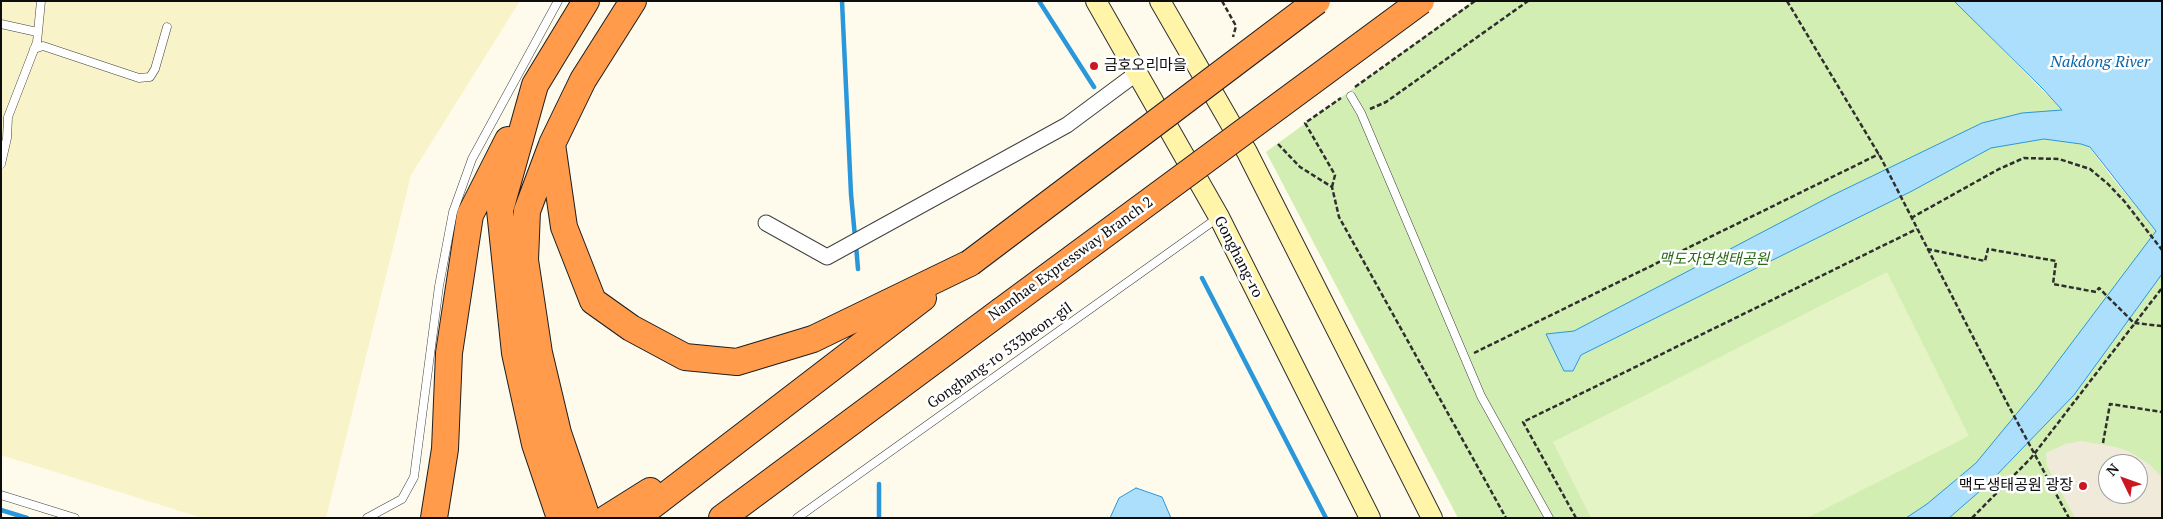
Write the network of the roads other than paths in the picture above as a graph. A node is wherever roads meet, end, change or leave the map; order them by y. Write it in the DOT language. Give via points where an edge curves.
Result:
graph roads {
  1 [pos="41,1"];
  2 [pos="558,1"];
  3 [pos="586,1"];
  4 [pos="633,1"];
  5 [pos="1096,1"];
  6 [pos="1160,1"];
  7 [pos="1421,1"];
  8 [pos="1305,3"];
  9 [pos="1,24"];
  10 [pos="167,27"];
  11 [pos="37,32"];
  12 [pos="34,49"];
  13 [pos="1137,73"];
  14 [pos="535,85"];
  15 [pos="1350,93"];
  16 [pos="552,144"];
  17 [pos="1,164"];
  18 [pos="470,215"];
  19 [pos="1219,217"];
  20 [pos="766,223"];
  21 [pos="970,263"];
  22 [pos="765,420"];
  23 [pos="1,495"];
  24 [pos="583,508"];
  25 [pos="558,514"];
  26 [pos="75,518"];
  27 [pos="367,518"];
  28 [pos="434,518"];
  29 [pos="446,518"];
  30 [pos="607,518"];
  31 [pos="636,518"];
  32 [pos="722,518"];
  33 [pos="797,518"];
  34 [pos="1370,518"];
  35 [pos="1432,518"];
  36 [pos="1549,518"];
  1 -- 11 [label="lane"];
  2 -- 27 [label="lane" via="472,159 453,212 438,286 414,477 402,499"];
  3 -- 14 [label="highway"];
  4 -- 16 [label="highway" via="583,80"];
  5 -- 13 [label="main road, Gonghang-ro"];
  6 -- 35 [label="main road" via="1246,152"];
  7 -- 32 [label="highway, Namhae Expressway Branch 2, bridge"];
  8 -- 21 [label="highway, bridge"];
  9 -- 11 [label="lane"];
  10 -- 12 [label="lane" via="150,77 139,78 43,46"];
  11 -- 12 [label="lane"];
  12 -- 17 [label="lane" via="8,116"];
  13 -- 19 [label="main road, Gonghang-ro"];
  13 -- 20 [label="street" via="1067,125 827,257"];
  14 -- 18 [label="highway"];
  14 -- 25 [label="highway" via="500,210 515,353 535,444"];
  15 -- 36 [label="lane" via="1481,396"];
  16 -- 21 [label="highway" via="564,227 593,301 631,328 685,357 737,362 813,340"];
  16 -- 24 [label="highway" via="527,210 525,260 540,353 556,424"];
  18 -- 28 [label="highway" via="449,353 446,450"];
  18 -- 29 [label="highway" via="463,431 459,468"];
  19 -- 33 [label="lane, Gonghang-ro 533beon-gil"];
  19 -- 34 [label="main road, Gonghang-ro"];
  21 -- 22 [label="highway"];
  22 -- 30 [label="highway"];
  22 -- 31 [label="highway"];
  23 -- 26 [label="lane"];
}
